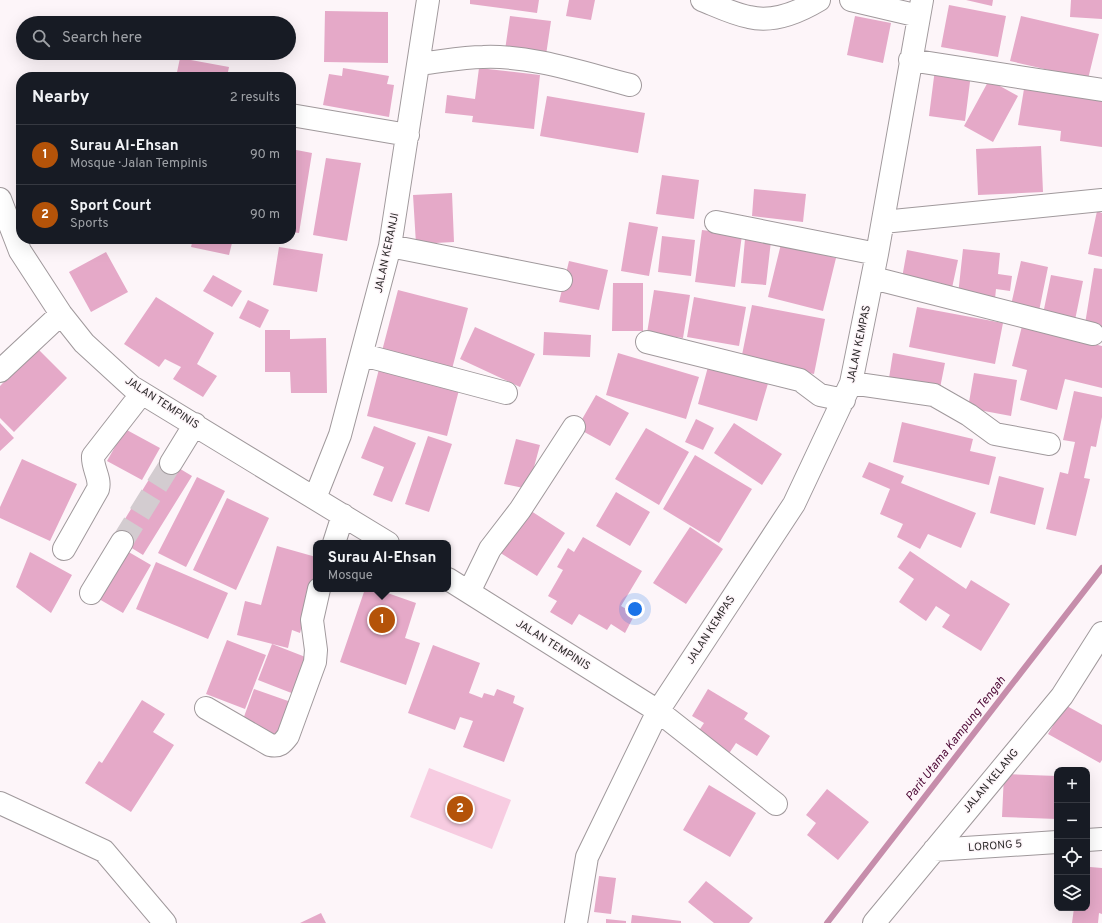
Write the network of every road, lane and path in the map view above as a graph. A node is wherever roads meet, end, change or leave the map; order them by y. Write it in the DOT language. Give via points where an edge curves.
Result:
graph roads {
  1 [pos="428,0"];
  2 [pos="702,0"];
  3 [pos="819,0"];
  4 [pos="850,0"];
  5 [pos="921,8"];
  6 [pos="910,60"];
  7 [pos="419,64"];
  8 [pos="630,85"];
  9 [pos="1102,90"];
  10 [pos="296,116"];
  11 [pos="408,135"];
  12 [pos="0,199"];
  13 [pos="1102,200"];
  14 [pos="716,222"];
  15 [pos="883,222"];
  16 [pos="16,241"];
  17 [pos="17,244"];
  18 [pos="390,246"];
  19 [pos="877,254"];
  20 [pos="872,278"];
  21 [pos="561,280"];
  22 [pos="61,314"];
  23 [pos="1093,334"];
  24 [pos="646,342"];
  25 [pos="363,355"];
  26 [pos="0,371"];
  27 [pos="847,392"];
  28 [pos="142,393"];
  29 [pos="506,393"];
  30 [pos="194,424"];
  31 [pos="574,426"];
  32 [pos="1049,444"];
  33 [pos="171,463"];
  34 [pos="315,498"];
  35 [pos="343,515"];
  36 [pos="335,540"];
  37 [pos="383,540"];
  38 [pos="122,542"];
  39 [pos="64,548"];
  40 [pos="451,581"];
  41 [pos="318,592"];
  42 [pos="469,592"];
  43 [pos="91,593"];
  44 [pos="1102,633"];
  45 [pos="206,708"];
  46 [pos="658,711"];
  47 [pos="0,803"];
  48 [pos="776,804"];
  49 [pos="1102,839"];
  50 [pos="1090,840"];
  51 [pos="1054,842"];
  52 [pos="934,850"];
  53 [pos="165,923"];
  54 [pos="576,923"];
  55 [pos="874,923"];
  1 -- 7 [label="street, JALAN KERANJI"];
  2 -- 3 [label="street" via="750,18 777,18 804,9"];
  4 -- 5 [label="street"];
  5 -- 6 [label="street, JALAN KEMPAS"];
  6 -- 9 [label="street"];
  6 -- 15 [label="street, JALAN KEMPAS"];
  7 -- 8 [label="street" via="483,57 503,58 540,63"];
  7 -- 11 [label="street, JALAN KERANJI"];
  10 -- 11 [label="street"];
  11 -- 18 [label="street, JALAN KERANJI"];
  12 -- 16 [label="street, JALAN TEMPINIS"];
  13 -- 15 [label="street"];
  14 -- 19 [label="street"];
  15 -- 19 [label="street, JALAN KEMPAS"];
  17 -- 22 [label="street, JALAN TEMPINIS"];
  18 -- 21 [label="street"];
  18 -- 25 [label="street, JALAN KERANJI"];
  19 -- 20 [label="street, JALAN KEMPAS"];
  20 -- 23 [label="street"];
  20 -- 27 [label="street, JALAN KEMPAS"];
  22 -- 26 [label="street"];
  22 -- 28 [label="street, JALAN TEMPINIS" via="84,344"];
  24 -- 27 [label="street" via="800,380 820,395"];
  25 -- 29 [label="street"];
  25 -- 34 [label="street, JALAN KERANJI" via="340,435"];
  27 -- 32 [label="street" via="934,395 969,414 996,434"];
  27 -- 46 [label="street, JALAN KEMPAS" via="794,504"];
  28 -- 30 [label="street, JALAN TEMPINIS"];
  28 -- 39 [label="street" via="93,456 99,480 98,489"];
  30 -- 33 [label="street"];
  30 -- 34 [label="street, JALAN TEMPINIS"];
  31 -- 42 [label="street" via="520,510 490,549"];
  34 -- 35 [label="street, JALAN TEMPINIS"];
  35 -- 36 [label="street"];
  35 -- 37 [label="street, JALAN TEMPINIS"];
  38 -- 43 [label="street"];
  40 -- 42 [label="street, JALAN TEMPINIS"];
  41 -- 45 [label="street" via="312,620 315,662 288,736 282,744 270,745"];
  42 -- 46 [label="street, JALAN TEMPINIS"];
  44 -- 52 [label="street, JALAN KELANG" via="1062,696"];
  46 -- 48 [label="street, JALAN TEMPINIS"];
  46 -- 54 [label="street, JALAN KEMPAS" via="586,857"];
  47 -- 53 [label="street" via="104,851"];
  49 -- 50 [label="street"];
  51 -- 52 [label="street, LORONG 5"];
  52 -- 55 [label="street, JALAN KELANG"];
}
